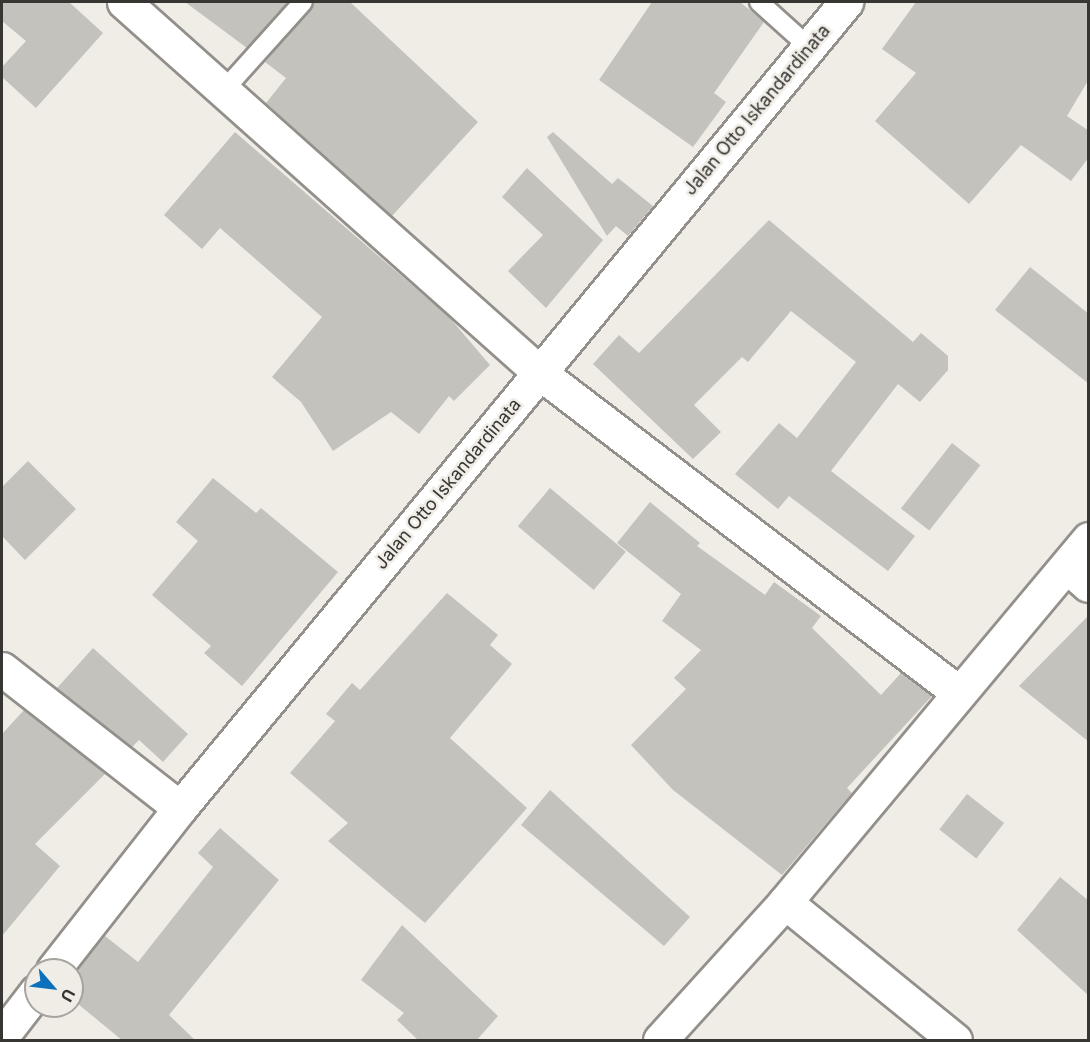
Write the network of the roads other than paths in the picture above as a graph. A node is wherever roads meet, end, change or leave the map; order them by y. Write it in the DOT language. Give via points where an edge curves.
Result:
graph roads {
  1 [pos="124,2"];
  2 [pos="303,2"];
  3 [pos="759,2"];
  4 [pos="846,2"];
  5 [pos="809,47"];
  6 [pos="224,90"];
  7 [pos="540,373"];
  8 [pos="1089,539"];
  9 [pos="1078,576"];
  10 [pos="2,669"];
  11 [pos="959,693"];
  12 [pos="180,808"];
  13 [pos="785,902"];
  14 [pos="62,958"];
  15 [pos="24,1008"];
  16 [pos="2,1036"];
  17 [pos="660,1041"];
  18 [pos="955,1041"];
  1 -- 6 [label="street"];
  2 -- 6 [label="lane"];
  3 -- 5 [label="lane"];
  4 -- 5 [label="street, Jalan Otto Iskandardinata"];
  5 -- 7 [label="street, Jalan Otto Iskandardinata"];
  6 -- 7 [label="street"];
  7 -- 11 [label="street"];
  7 -- 12 [label="street, Jalan Otto Iskandardinata"];
  8 -- 9 [label="street"];
  9 -- 11 [label="street"];
  10 -- 12 [label="street"];
  11 -- 13 [label="street"];
  12 -- 14 [label="street, Jalan Otto Iskandardinata"];
  13 -- 17 [label="street"];
  13 -- 18 [label="street"];
  15 -- 16 [label="street"];
}
